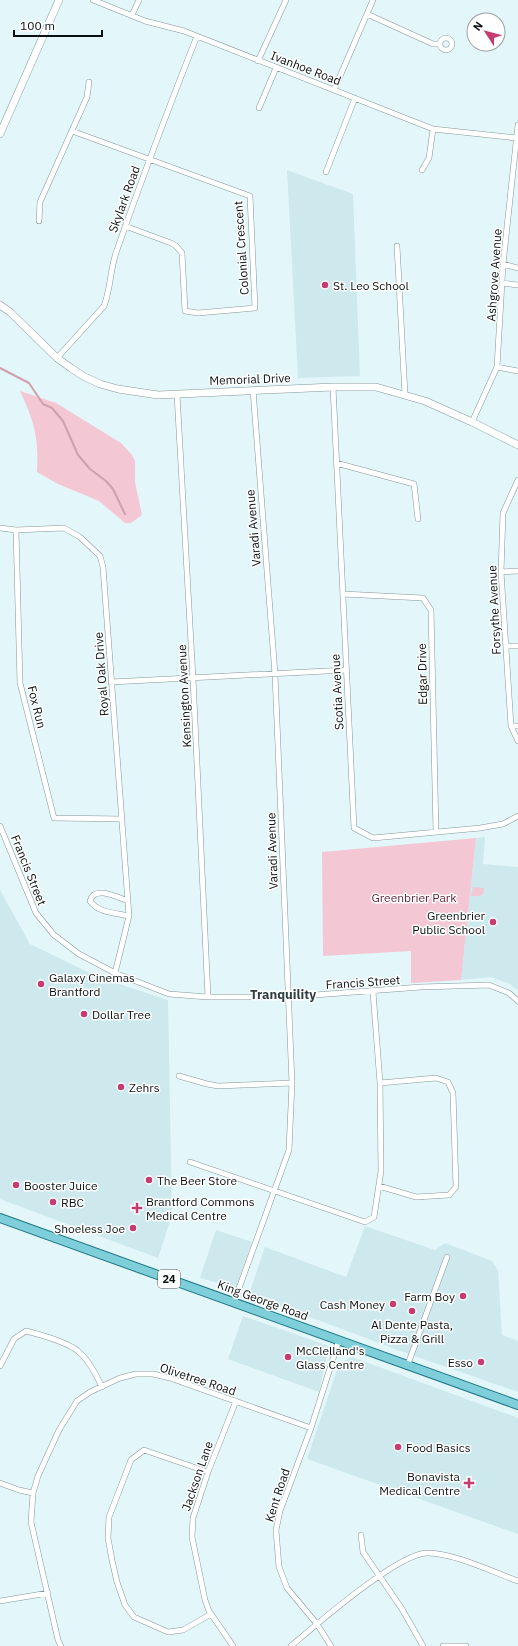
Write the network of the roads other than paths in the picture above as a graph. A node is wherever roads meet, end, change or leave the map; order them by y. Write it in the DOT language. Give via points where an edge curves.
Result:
graph roads {
  1 [pos="59,0"];
  2 [pos="93,0"];
  3 [pos="139,0"];
  4 [pos="286,0"];
  5 [pos="374,0"];
  6 [pos="367,14"];
  7 [pos="132,15"];
  8 [pos="197,36"];
  9 [pos="439,44"];
  10 [pos="258,61"];
  11 [pos="276,68"];
  12 [pos="89,82"];
  13 [pos="334,90"];
  14 [pos="355,98"];
  15 [pos="259,108"];
  16 [pos="518,126"];
  17 [pos="433,129"];
  18 [pos="72,131"];
  19 [pos="0,134"];
  20 [pos="516,138"];
  21 [pos="150,158"];
  22 [pos="422,170"];
  23 [pos="326,172"];
  24 [pos="39,221"];
  25 [pos="125,226"];
  26 [pos="397,246"];
  27 [pos="503,264"];
  28 [pos="518,268"];
  29 [pos="502,283"];
  30 [pos="518,285"];
  31 [pos="0,305"];
  32 [pos="57,358"];
  33 [pos="497,367"];
  34 [pos="518,371"];
  35 [pos="333,387"];
  36 [pos="253,390"];
  37 [pos="177,394"];
  38 [pos="405,395"];
  39 [pos="472,422"];
  40 [pos="518,445"];
  41 [pos="336,463"];
  42 [pos="518,480"];
  43 [pos="418,519"];
  44 [pos="0,528"];
  45 [pos="16,530"];
  46 [pos="518,571"];
  47 [pos="501,572"];
  48 [pos="342,594"];
  49 [pos="506,646"];
  50 [pos="518,646"];
  51 [pos="346,670"];
  52 [pos="275,674"];
  53 [pos="193,678"];
  54 [pos="111,682"];
  55 [pos="511,726"];
  56 [pos="518,726"];
  57 [pos="518,741"];
  58 [pos="518,816"];
  59 [pos="122,819"];
  60 [pos="0,826"];
  61 [pos="436,832"];
  62 [pos="128,901"];
  63 [pos="129,916"];
  64 [pos="115,973"];
  65 [pos="373,992"];
  66 [pos="208,997"];
  67 [pos="288,997"];
  68 [pos="518,1001"];
  69 [pos="179,1076"];
  70 [pos="292,1083"];
  71 [pos="380,1083"];
  72 [pos="190,1162"];
  73 [pos="379,1186"];
  74 [pos="275,1192"];
  75 [pos="0,1218"];
  76 [pos="447,1257"];
  77 [pos="234,1302"];
  78 [pos="339,1340"];
  79 [pos="408,1364"];
  80 [pos="0,1366"];
  81 [pos="102,1387"];
  82 [pos="236,1402"];
  83 [pos="518,1405"];
  84 [pos="311,1428"];
  85 [pos="208,1472"];
  86 [pos="0,1483"];
  87 [pos="33,1493"];
  88 [pos="361,1534"];
  89 [pos="380,1575"];
  90 [pos="518,1581"];
  91 [pos="48,1593"];
  92 [pos="0,1602"];
  93 [pos="211,1614"];
  94 [pos="317,1624"];
  95 [pos="61,1646"];
  96 [pos="234,1646"];
  97 [pos="291,1646"];
  98 [pos="331,1646"];
  99 [pos="423,1646"];
  100 [pos="443,1646"];
  101 [pos="466,1646"];
  1 -- 19 [label="main road"];
  2 -- 7 [label="street, Ivanhoe Road"];
  3 -- 7 [label="street"];
  4 -- 10 [label="street"];
  5 -- 6 [label="street"];
  6 -- 9 [label="street" via="433,44"];
  6 -- 13 [label="street"];
  7 -- 8 [label="street, Ivanhoe Road"];
  8 -- 10 [label="street, Ivanhoe Road"];
  8 -- 21 [label="street, Skylark Road"];
  10 -- 11 [label="street, Ivanhoe Road"];
  11 -- 13 [label="street, Ivanhoe Road"];
  11 -- 15 [label="street"];
  12 -- 18 [label="street" via="87,97"];
  13 -- 14 [label="street, Ivanhoe Road"];
  14 -- 17 [label="street, Ivanhoe Road"];
  14 -- 23 [label="street"];
  16 -- 20 [label="street, Ashgrove Avenue"];
  17 -- 20 [label="street, Ivanhoe Road"];
  17 -- 22 [label="street" via="429,158"];
  18 -- 21 [label="street"];
  18 -- 24 [label="street" via="40,202"];
  20 -- 27 [label="street, Ashgrove Avenue"];
  21 -- 25 [label="street, Skylark Road"];
  21 -- 25 [label="street, Colonial Crescent" via="250,196 255,308 198,313 184,311 180,249 171,243"];
  25 -- 32 [label="street, Skylark Road" via="115,254 108,297 104,306"];
  26 -- 38 [label="street"];
  27 -- 28 [label="street"];
  27 -- 29 [label="street, Ashgrove Avenue"];
  29 -- 30 [label="street"];
  29 -- 33 [label="street, Ashgrove Avenue"];
  31 -- 32 [label="main road, Memorial Drive"];
  32 -- 37 [label="main road, Memorial Drive" via="100,384 158,395"];
  33 -- 34 [label="street"];
  33 -- 39 [label="street, Ashgrove Avenue"];
  35 -- 36 [label="main road, Memorial Drive"];
  35 -- 38 [label="main road, Memorial Drive" via="376,387"];
  35 -- 41 [label="street, Scotia Avenue"];
  36 -- 37 [label="main road, Memorial Drive"];
  36 -- 52 [label="street, Varadi Avenue"];
  37 -- 53 [label="street, Kensington Avenue"];
  38 -- 39 [label="main road, Memorial Drive"];
  39 -- 40 [label="main road, Memorial Drive"];
  41 -- 43 [label="street" via="414,484"];
  41 -- 48 [label="street, Scotia Avenue"];
  42 -- 47 [label="street, Forsythe Avenue" via="503,513"];
  44 -- 45 [label="street, Royal Oak Drive"];
  45 -- 54 [label="street, Royal Oak Drive" via="64,528 80,537 100,556 103,567"];
  45 -- 59 [label="street, Fox Run" via="20,683 54,818"];
  46 -- 47 [label="street"];
  47 -- 49 [label="street, Forsythe Avenue"];
  48 -- 51 [label="street, Scotia Avenue"];
  48 -- 61 [label="street, Edgar Drive" via="423,598 431,610"];
  49 -- 50 [label="street"];
  49 -- 55 [label="street, Forsythe Avenue"];
  51 -- 52 [label="street"];
  51 -- 61 [label="street, Scotia Avenue" via="354,828 373,838"];
  52 -- 53 [label="street"];
  52 -- 67 [label="street, Varadi Avenue"];
  53 -- 54 [label="street"];
  53 -- 66 [label="street, Kensington Avenue"];
  54 -- 59 [label="street, Royal Oak Drive"];
  55 -- 56 [label="street"];
  55 -- 57 [label="street, Forsythe Avenue"];
  58 -- 61 [label="street, Scotia Avenue" via="503,824"];
  59 -- 62 [label="street, Royal Oak Drive"];
  60 -- 64 [label="street, Francis Street" via="36,913 54,935 79,954"];
  62 -- 63 [label="street, Royal Oak Drive"];
  62 -- 63 [label="street" via="95,893 90,901 102,910"];
  63 -- 64 [label="street, Royal Oak Drive"];
  64 -- 66 [label="street, Francis Street" via="169,994"];
  65 -- 67 [label="street, Francis Street"];
  65 -- 68 [label="street, Francis Street" via="422,987 489,985 510,993"];
  65 -- 71 [label="street"];
  66 -- 67 [label="street, Francis Street"];
  67 -- 70 [label="street, Varadi Avenue"];
  69 -- 70 [label="street" via="218,1086"];
  70 -- 74 [label="street, Varadi Avenue" via="289,1150"];
  71 -- 73 [label="street"];
  71 -- 73 [label="street" via="436,1078 448,1082 453,1093 457,1173 456,1187 449,1195 416,1197"];
  72 -- 74 [label="street"];
  73 -- 74 [label="street" via="374,1217 366,1222"];
  74 -- 77 [label="street, Varadi Avenue"];
  75 -- 77 [label="main road, King George Road / 24"];
  76 -- 79 [label="street"];
  77 -- 78 [label="main road, King George Road / 24"];
  78 -- 79 [label="main road, King George Road / 24"];
  78 -- 84 [label="street, Kent Road"];
  79 -- 83 [label="main road, King George Road / 24"];
  80 -- 81 [label="street" via="14,1339 26,1331 78,1351 90,1364"];
  81 -- 82 [label="street, Olivetree Road" via="120,1378 136,1374 153,1374"];
  81 -- 87 [label="street, Olivetree Road" via="77,1402 59,1430"];
  82 -- 84 [label="street, Olivetree Road"];
  82 -- 85 [label="street, Jackson Lane"];
  84 -- 94 [label="street, Kent Road" via="280,1511 276,1541 279,1567 287,1588"];
  85 -- 93 [label="street, Jackson Lane" via="193,1518 192,1538 205,1600"];
  85 -- 93 [label="street" via="144,1450 131,1460 109,1517 108,1538 117,1582 125,1605 134,1617 168,1632 183,1630"];
  86 -- 87 [label="street"];
  87 -- 91 [label="street, Olivetree Road" via="31,1522"];
  88 -- 89 [label="street" via="363,1552"];
  89 -- 90 [label="street" via="405,1559 426,1552 444,1554"];
  89 -- 94 [label="street"];
  89 -- 99 [label="street"];
  91 -- 92 [label="street"];
  91 -- 95 [label="street, Olivetree Road"];
  93 -- 96 [label="street, Jackson Lane"];
  94 -- 97 [label="street"];
  94 -- 98 [label="street, Kent Road"];
  100 -- 101 [label="street"];
}
